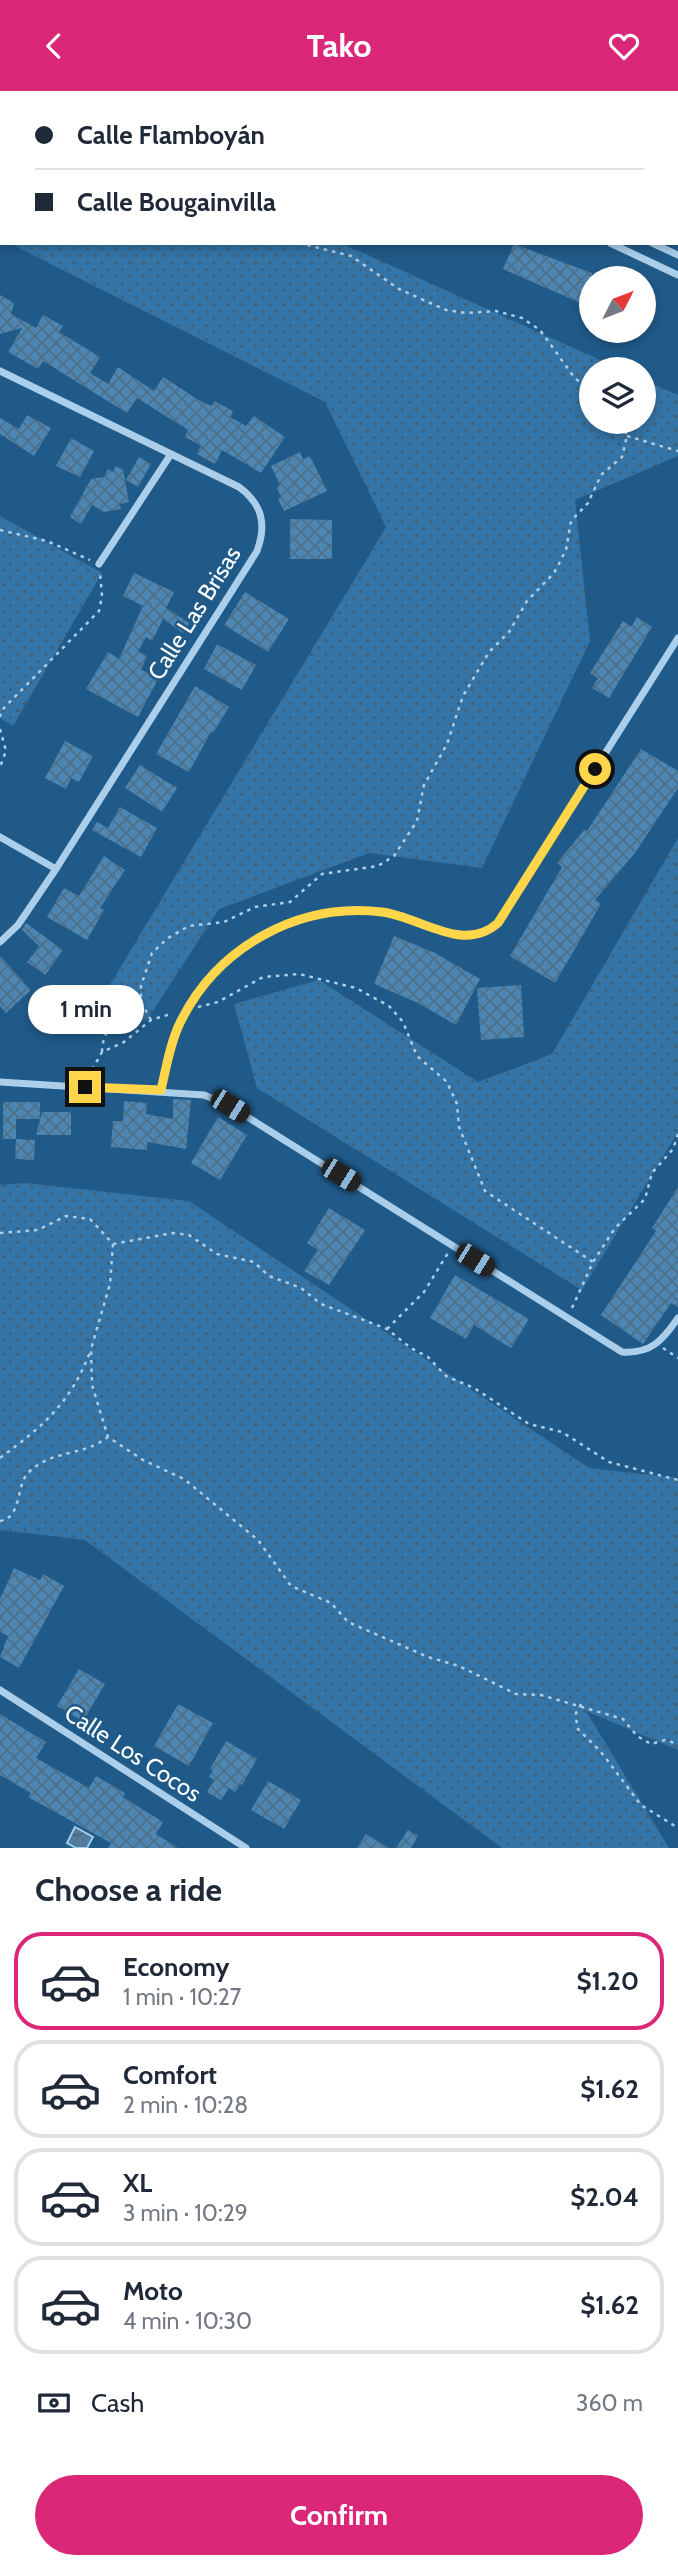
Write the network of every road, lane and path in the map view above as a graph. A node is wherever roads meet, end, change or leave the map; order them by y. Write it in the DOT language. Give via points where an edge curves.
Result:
graph roads {
  1 [pos="307,245"];
  2 [pos="614,245"];
  3 [pos="656,245"];
  4 [pos="678,255"];
  5 [pos="678,275"];
  6 [pos="0,371"];
  7 [pos="579,381"];
  8 [pos="627,436"];
  9 [pos="678,451"];
  10 [pos="171,454"];
  11 [pos="0,530"];
  12 [pos="99,564"];
  13 [pos="678,638"];
  14 [pos="0,717"];
  15 [pos="0,729"];
  16 [pos="0,767"];
  17 [pos="0,837"];
  18 [pos="56,869"];
  19 [pos="0,942"];
  20 [pos="141,1002"];
  21 [pos="188,1010"];
  22 [pos="151,1020"];
  23 [pos="102,1052"];
  24 [pos="0,1082"];
  25 [pos="85,1087"];
  26 [pos="161,1090"];
  27 [pos="678,1134"];
  28 [pos="0,1233"];
  29 [pos="113,1244"];
  30 [pos="452,1245"];
  31 [pos="593,1262"];
  32 [pos="566,1317"];
  33 [pos="678,1318"];
  34 [pos="387,1329"];
  35 [pos="657,1345"];
  36 [pos="91,1349"];
  37 [pos="678,1358"];
  38 [pos="108,1437"];
  39 [pos="0,1458"];
  40 [pos="678,1480"];
  41 [pos="0,1521"];
  42 [pos="0,1691"];
  43 [pos="581,1704"];
  44 [pos="678,1744"];
  45 [pos="678,1828"];
  46 [pos="246,1848"];
  1 -- 7 [label="path" via="351,256 399,289 446,310 496,311 522,318 540,330"];
  2 -- 5 [label="street"];
  3 -- 4 [label="street"];
  6 -- 10 [label="street, Calle Las Brisas"];
  8 -- 9 [label="path"];
  8 -- 20 [label="path" via="622,457 601,475 587,503 571,521 566,550 555,573 527,601 463,696 447,744 428,774 418,821 394,856 377,866 322,874 290,902 255,907 224,922 181,930 152,953 141,986"];
  10 -- 12 [label="street"];
  10 -- 18 [label="street, Calle Las Brisas" via="250,496 259,508 262,537"];
  11 -- 12 [label="path" via="47,541"];
  12 -- 14 [label="path" via="99,611"];
  13 -- 21 [label="street" via="490,930 475,936 459,935 383,912 320,913 262,934 213,972"];
  15 -- 16 [label="path" via="6,751"];
  17 -- 18 [label="street"];
  18 -- 19 [label="street, Calle Las Brisas" via="18,925"];
  20 -- 22 [label="path"];
  20 -- 23 [label="path" via="105,1033"];
  21 -- 22 [label="path"];
  21 -- 26 [label="street" via="179,1024"];
  21 -- 31 [label="path" via="218,1002 263,977 299,974 356,988 389,1006 402,1022 417,1056 447,1082 485,1191"];
  22 -- 23 [label="path" via="124,1042"];
  23 -- 25 [label="path" via="89,1070"];
  24 -- 25 [label="street"];
  25 -- 26 [label="street"];
  26 -- 30 [label="street" via="204,1095 230,1106"];
  27 -- 31 [label="path" via="670,1153 652,1173 645,1199 622,1220"];
  28 -- 29 [label="path" via="38,1230 66,1216 90,1219"];
  29 -- 34 [label="path" via="173,1233 189,1235 217,1254 254,1262 269,1276 301,1288 321,1304"];
  29 -- 36 [label="path" via="110,1284"];
  30 -- 32 [label="street"];
  30 -- 34 [label="path" via="424,1292"];
  31 -- 32 [label="path"];
  32 -- 35 [label="street" via="622,1352 635,1353"];
  33 -- 35 [label="street"];
  34 -- 40 [label="path" via="428,1357 446,1376 474,1388 529,1424 562,1433 609,1462"];
  35 -- 37 [label="path"];
  36 -- 38 [label="path" via="92,1385"];
  36 -- 39 [label="path" via="77,1384 50,1420"];
  38 -- 41 [label="path" via="89,1450 59,1454 29,1472 12,1514"];
  38 -- 43 [label="path" via="184,1479 258,1540 291,1586 331,1603 348,1622 516,1694"];
  42 -- 46 [label="street, Calle Los Cocos"];
  43 -- 44 [label="path" via="623,1719 651,1744 665,1740"];
  43 -- 45 [label="path" via="577,1728 641,1805"];
}
